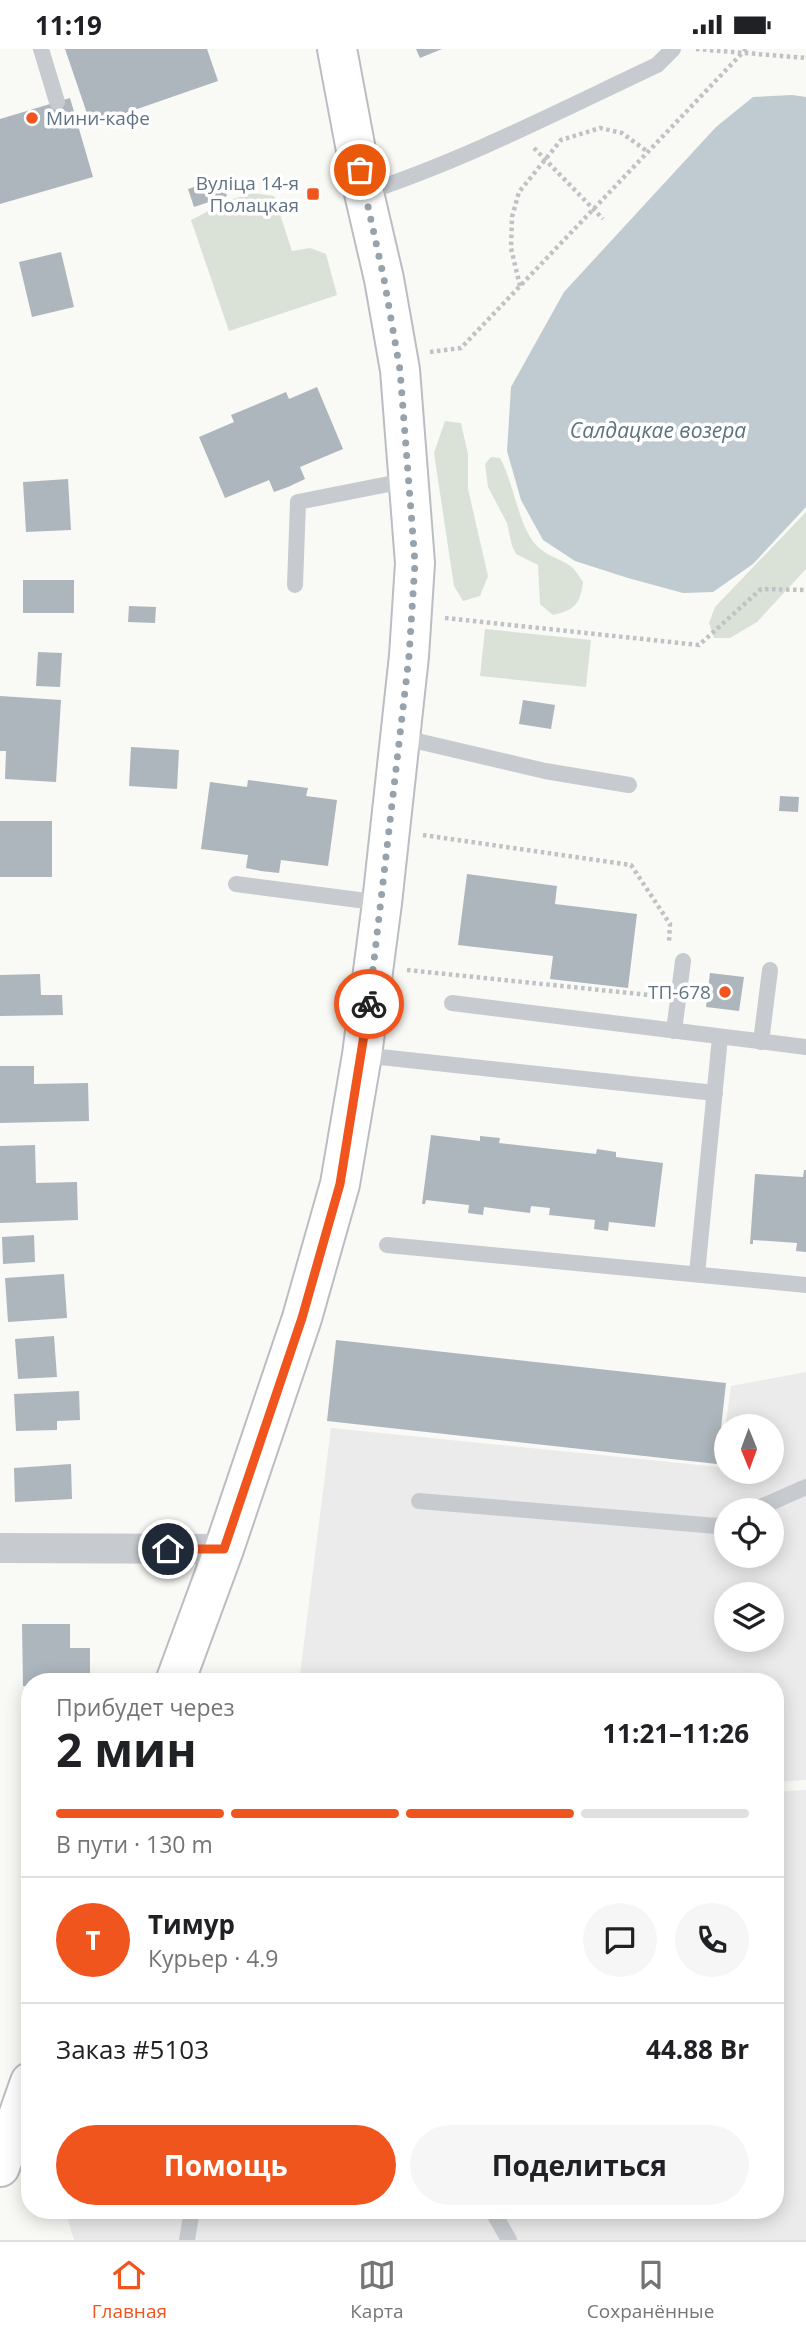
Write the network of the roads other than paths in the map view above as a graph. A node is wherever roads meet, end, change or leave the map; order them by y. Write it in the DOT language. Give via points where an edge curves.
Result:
graph roads {
  1 [pos="41,49"];
  2 [pos="337,49"];
  3 [pos="673,49"];
  4 [pos="654,57"];
  5 [pos="57,102"];
  6 [pos="364,193"];
  7 [pos="409,480"];
  8 [pos="295,585"];
  9 [pos="400,737"];
  10 [pos="629,785"];
  11 [pos="236,884"];
  12 [pos="382,903"];
  13 [pos="683,961"];
  14 [pos="771,971"];
  15 [pos="452,1003"];
  16 [pos="674,1031"];
  17 [pos="720,1037"];
  18 [pos="761,1042"];
  19 [pos="806,1047"];
  20 [pos="362,1055"];
  21 [pos="715,1093"];
  22 [pos="387,1245"];
  23 [pos="697,1274"];
  24 [pos="806,1285"];
  25 [pos="806,1487"];
  26 [pos="781,1498"];
  27 [pos="419,1501"];
  28 [pos="714,1526"];
  29 [pos="0,1548"];
  30 [pos="224,1549"];
  31 [pos="178,1673"];
  32 [pos="21,2108"];
  33 [pos="0,2167"];
  34 [pos="190,2219"];
  35 [pos="497,2219"];
  36 [pos="187,2240"];
  37 [pos="509,2240"];
  1 -- 5 [label="lane"];
  2 -- 6 [label="main road"];
  3 -- 4 [label="lane"];
  4 -- 6 [label="lane" via="516,130"];
  6 -- 7 [label="main road" via="400,370"];
  7 -- 8 [label="lane" via="298,502"];
  7 -- 9 [label="main road" via="415,563"];
  9 -- 10 [label="lane" via="545,771"];
  9 -- 12 [label="main road"];
  11 -- 12 [label="lane"];
  12 -- 20 [label="main road"];
  13 -- 16 [label="lane"];
  14 -- 18 [label="lane"];
  15 -- 16 [label="lane"];
  16 -- 17 [label="lane"];
  17 -- 18 [label="lane"];
  17 -- 21 [label="lane"];
  18 -- 19 [label="lane"];
  20 -- 21 [label="lane"];
  20 -- 30 [label="main road" via="340,1184 302,1318"];
  21 -- 23 [label="lane"];
  22 -- 23 [label="lane"];
  23 -- 24 [label="lane"];
  25 -- 26 [label="lane"];
  27 -- 28 [label="lane"];
  29 -- 30 [label="street"];
  30 -- 31 [label="main road"];
  32 -- 33 [label="main road"];
  34 -- 36 [label="lane"];
  35 -- 37 [label="lane"];
}
